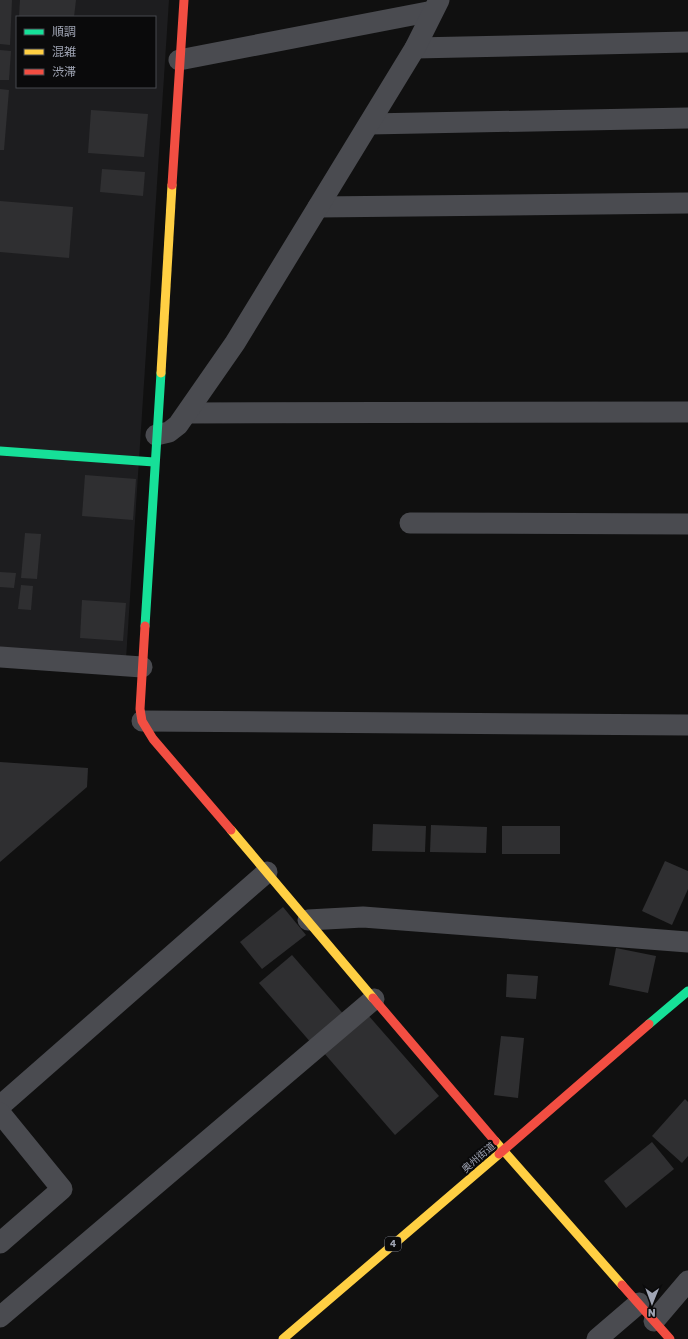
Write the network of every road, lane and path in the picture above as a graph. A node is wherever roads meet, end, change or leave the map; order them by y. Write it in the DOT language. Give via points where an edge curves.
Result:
graph roads {
  1 [pos="184,0"];
  2 [pos="436,5"];
  3 [pos="688,42"];
  4 [pos="415,48"];
  5 [pos="179,60"];
  6 [pos="688,118"];
  7 [pos="369,124"];
  8 [pos="688,203"];
  9 [pos="318,207"];
  10 [pos="688,412"];
  11 [pos="187,413"];
  12 [pos="156,435"];
  13 [pos="0,451"];
  14 [pos="154,462"];
  15 [pos="410,523"];
  16 [pos="688,524"];
  17 [pos="0,657"];
  18 [pos="142,667"];
  19 [pos="142,721"];
  20 [pos="688,725"];
  21 [pos="267,872"];
  22 [pos="308,920"];
  23 [pos="688,942"];
  24 [pos="688,991"];
  25 [pos="374,999"];
  26 [pos="0,1106"];
  27 [pos="0,1113"];
  28 [pos="503,1150"];
  29 [pos="0,1243"];
  30 [pos="688,1281"];
  31 [pos="639,1303"];
  32 [pos="0,1317"];
  33 [pos="654,1321"];
  34 [pos="283,1339"];
  35 [pos="597,1339"];
  36 [pos="670,1339"];
  1 -- 5 [label="main road"];
  2 -- 4 [label="street"];
  2 -- 5 [label="street"];
  3 -- 4 [label="street"];
  4 -- 7 [label="street"];
  5 -- 12 [label="main road"];
  6 -- 7 [label="street"];
  7 -- 9 [label="street"];
  8 -- 9 [label="street"];
  9 -- 11 [label="street" via="235,343"];
  10 -- 11 [label="street"];
  11 -- 12 [label="street" via="169,432"];
  12 -- 14 [label="main road"];
  13 -- 14 [label="main road"];
  14 -- 18 [label="main road"];
  15 -- 16 [label="street"];
  17 -- 18 [label="street"];
  18 -- 19 [label="main road"];
  19 -- 20 [label="street"];
  19 -- 21 [label="main road" via="153,739"];
  21 -- 22 [label="main road"];
  21 -- 26 [label="street"];
  22 -- 23 [label="street" via="363,917"];
  22 -- 25 [label="main road"];
  24 -- 28 [label="main road, 奥州街道 / 4"];
  25 -- 28 [label="main road"];
  25 -- 32 [label="street"];
  27 -- 29 [label="street" via="62,1189"];
  28 -- 31 [label="main road"];
  28 -- 34 [label="main road, 奥州街道 / 4"];
  30 -- 33 [label="street"];
  31 -- 33 [label="main road"];
  31 -- 35 [label="street"];
  33 -- 36 [label="main road"];
}
